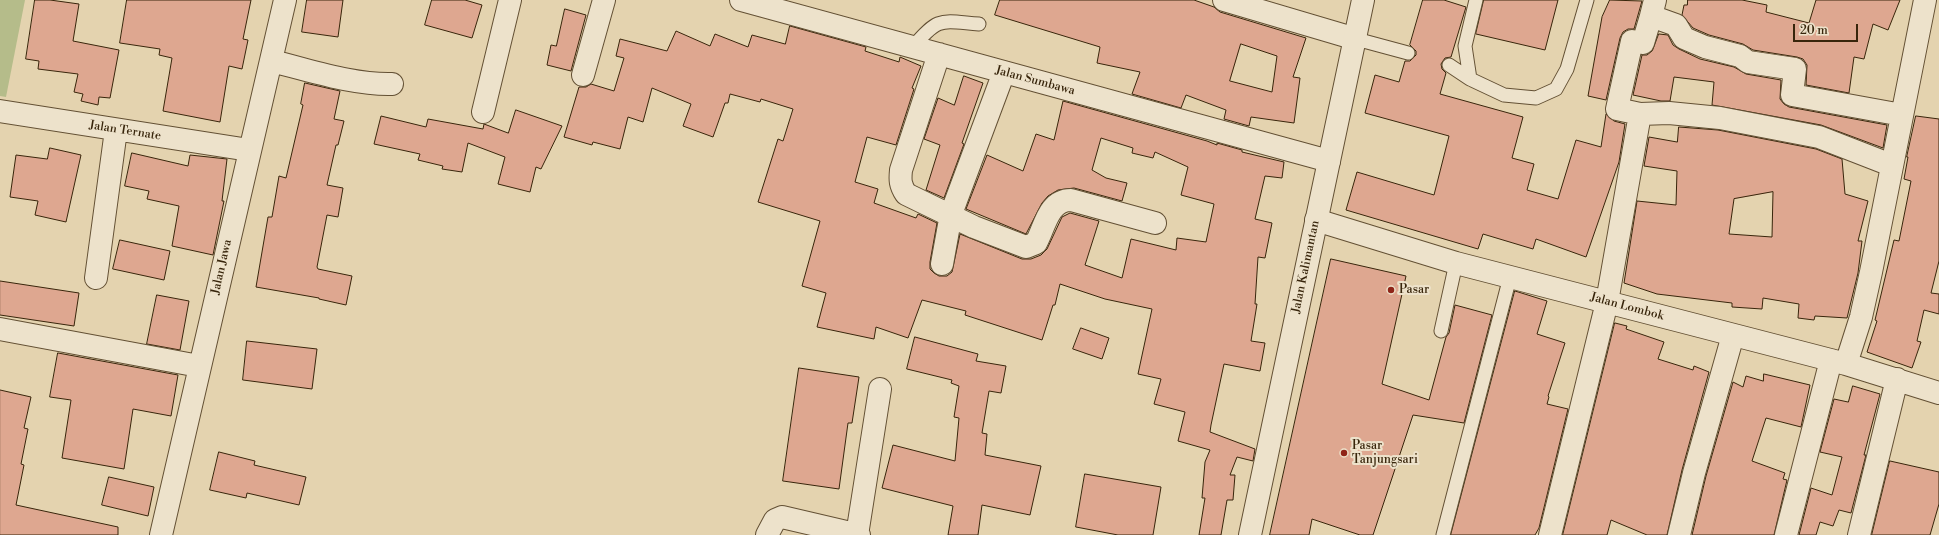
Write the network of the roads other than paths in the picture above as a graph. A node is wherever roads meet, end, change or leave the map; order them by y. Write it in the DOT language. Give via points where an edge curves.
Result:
graph roads {
  1 [pos="285,0"];
  2 [pos="510,0"];
  3 [pos="604,0"];
  4 [pos="741,0"];
  5 [pos="1224,0"];
  6 [pos="1363,0"];
  7 [pos="1476,0"];
  8 [pos="1588,0"];
  9 [pos="1925,0"];
  10 [pos="1653,8"];
  11 [pos="979,24"];
  12 [pos="1356,39"];
  13 [pos="913,47"];
  14 [pos="1408,53"];
  15 [pos="939,54"];
  16 [pos="271,61"];
  17 [pos="1449,65"];
  18 [pos="1004,72"];
  19 [pos="583,75"];
  20 [pos="1470,79"];
  21 [pos="392,84"];
  22 [pos="0,111"];
  23 [pos="483,112"];
  24 [pos="1640,114"];
  25 [pos="1902,115"];
  26 [pos="116,130"];
  27 [pos="249,150"];
  28 [pos="1330,161"];
  29 [pos="1891,165"];
  30 [pos="951,214"];
  31 [pos="1316,220"];
  32 [pos="1155,224"];
  33 [pos="1456,263"];
  34 [pos="942,264"];
  35 [pos="1510,277"];
  36 [pos="96,278"];
  37 [pos="1607,302"];
  38 [pos="0,329"];
  39 [pos="1441,331"];
  40 [pos="1732,335"];
  41 [pos="1838,362"];
  42 [pos="199,366"];
  43 [pos="1897,379"];
  44 [pos="880,389"];
  45 [pos="1939,393"];
  46 [pos="161,535"];
  47 [pos="767,535"];
  48 [pos="858,535"];
  49 [pos="1250,535"];
  50 [pos="1443,535"];
  51 [pos="1550,535"];
  52 [pos="1679,535"];
  53 [pos="1786,535"];
  54 [pos="1859,535"];
  1 -- 16 [label="street, Jalan Jawa"];
  2 -- 23 [label="street"];
  3 -- 19 [label="street"];
  4 -- 13 [label="street, Jalan Sumbawa"];
  5 -- 12 [label="street"];
  6 -- 12 [label="street, Jalan Kalimantan"];
  7 -- 20 [label="lane" via="1465,46"];
  8 -- 20 [label="lane" via="1567,69 1556,89 1536,98 1504,95"];
  9 -- 25 [label="street"];
  10 -- 24 [label="street" via="1643,43 1632,40 1617,109"];
  10 -- 25 [label="street" via="1676,25 1684,38 1705,47 1740,56 1748,62 1795,69 1792,95"];
  11 -- 13 [label="lane" via="944,21 927,30"];
  12 -- 14 [label="lane"];
  12 -- 28 [label="street, Jalan Kalimantan"];
  13 -- 15 [label="street, Jalan Sumbawa"];
  15 -- 18 [label="street, Jalan Sumbawa"];
  15 -- 30 [label="street" via="900,179 906,194"];
  16 -- 21 [label="street" via="362,82"];
  16 -- 27 [label="street, Jalan Jawa"];
  17 -- 20 [label="lane"];
  18 -- 28 [label="street, Jalan Sumbawa"];
  18 -- 30 [label="street"];
  22 -- 26 [label="street, Jalan Ternate"];
  24 -- 29 [label="street" via="1669,113 1720,118 1819,137"];
  24 -- 37 [label="street"];
  25 -- 29 [label="street"];
  26 -- 27 [label="street, Jalan Ternate"];
  26 -- 36 [label="street"];
  27 -- 42 [label="street, Jalan Jawa"];
  28 -- 31 [label="street, Jalan Kalimantan"];
  29 -- 41 [label="street" via="1861,317"];
  30 -- 32 [label="street" via="974,227 1026,246 1036,243 1052,208 1064,200"];
  30 -- 34 [label="street"];
  31 -- 33 [label="street, Jalan Lombok"];
  31 -- 49 [label="street, Jalan Kalimantan"];
  33 -- 35 [label="street, Jalan Lombok"];
  33 -- 39 [label="lane"];
  35 -- 37 [label="street, Jalan Lombok"];
  35 -- 50 [label="lane"];
  37 -- 40 [label="street, Jalan Lombok"];
  37 -- 51 [label="street"];
  38 -- 42 [label="street"];
  40 -- 41 [label="street, Jalan Lombok"];
  40 -- 52 [label="street"];
  41 -- 43 [label="street, Jalan Lombok"];
  41 -- 53 [label="street"];
  42 -- 46 [label="street, Jalan Jawa"];
  43 -- 45 [label="street, Jalan Lombok"];
  43 -- 54 [label="street"];
  44 -- 48 [label="street"];
  47 -- 48 [label="street" via="775,520 782,517"];
}
